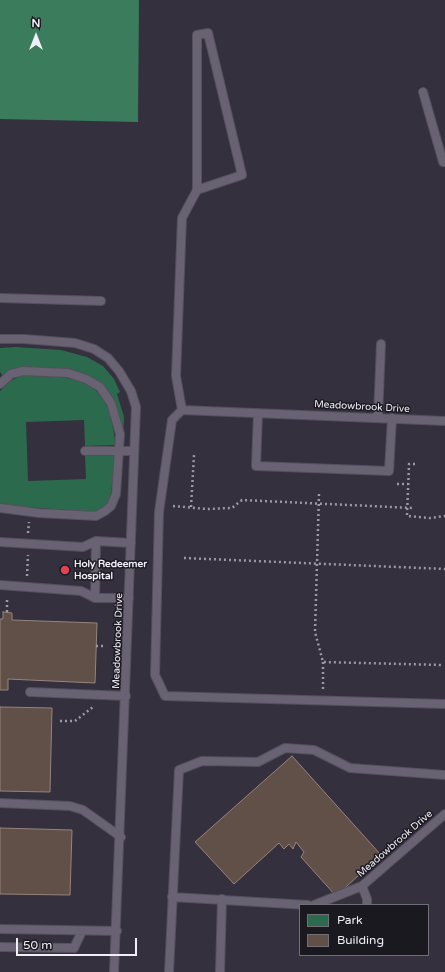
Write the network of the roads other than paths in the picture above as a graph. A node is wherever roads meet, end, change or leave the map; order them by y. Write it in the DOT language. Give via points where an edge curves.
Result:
graph roads {
  1 [pos="423,92"];
  2 [pos="445,162"];
  3 [pos="197,190"];
  4 [pos="0,298"];
  5 [pos="101,301"];
  6 [pos="0,339"];
  7 [pos="381,344"];
  8 [pos="0,384"];
  9 [pos="182,410"];
  10 [pos="258,413"];
  11 [pos="378,417"];
  12 [pos="392,418"];
  13 [pos="445,421"];
  14 [pos="85,451"];
  15 [pos="119,451"];
  16 [pos="134,451"];
  17 [pos="0,508"];
  18 [pos="96,541"];
  19 [pos="0,542"];
  20 [pos="131,542"];
  21 [pos="0,585"];
  22 [pos="95,598"];
  23 [pos="129,598"];
  24 [pos="30,692"];
  25 [pos="126,696"];
  26 [pos="445,704"];
  27 [pos="445,775"];
  28 [pos="0,803"];
  29 [pos="445,814"];
  30 [pos="121,837"];
  31 [pos="362,886"];
  32 [pos="172,898"];
  33 [pos="222,899"];
  34 [pos="299,904"];
  35 [pos="317,904"];
  36 [pos="367,904"];
  37 [pos="0,929"];
  38 [pos="82,930"];
  39 [pos="117,931"];
  40 [pos="0,947"];
  41 [pos="114,972"];
  42 [pos="169,972"];
  43 [pos="220,972"];
  1 -- 2 [label="lane"];
  3 -- 3 [label="lane" via="197,35 208,32 242,175"];
  3 -- 9 [label="lane" via="182,218 176,376"];
  4 -- 5 [label="lane"];
  6 -- 16 [label="lane, Meadowbrook Drive" via="75,343 94,349 108,358 131,391 136,407"];
  7 -- 11 [label="lane"];
  8 -- 15 [label="lane" via="11,374 23,371 68,373 86,379 100,388 111,403 120,434"];
  9 -- 10 [label="lane, Meadowbrook Drive"];
  9 -- 26 [label="lane" via="172,420 158,512 155,675 165,696"];
  10 -- 11 [label="lane, Meadowbrook Drive"];
  10 -- 12 [label="lane" via="256,466 389,471"];
  11 -- 12 [label="lane, Meadowbrook Drive"];
  12 -- 13 [label="lane, Meadowbrook Drive"];
  14 -- 15 [label="lane"];
  15 -- 16 [label="lane"];
  15 -- 17 [label="lane" via="116,494 112,506 96,516"];
  16 -- 20 [label="lane, Meadowbrook Drive"];
  18 -- 19 [label="lane" via="83,547"];
  18 -- 20 [label="lane"];
  18 -- 22 [label="lane"];
  20 -- 23 [label="lane, Meadowbrook Drive"];
  21 -- 22 [label="lane" via="80,591"];
  22 -- 23 [label="lane"];
  23 -- 25 [label="lane, Meadowbrook Drive"];
  24 -- 25 [label="lane"];
  25 -- 30 [label="lane, Meadowbrook Drive"];
  27 -- 32 [label="lane" via="350,768 314,750 285,748 258,762 202,761 178,770"];
  28 -- 30 [label="lane" via="70,806 83,810"];
  29 -- 31 [label="lane, Meadowbrook Drive"];
  30 -- 39 [label="lane, Meadowbrook Drive"];
  31 -- 35 [label="lane, Meadowbrook Drive"];
  31 -- 36 [label="lane"];
  32 -- 33 [label="lane"];
  32 -- 42 [label="lane"];
  33 -- 34 [label="lane"];
  33 -- 43 [label="lane"];
  37 -- 38 [label="lane"];
  38 -- 39 [label="lane"];
  38 -- 40 [label="lane" via="74,948"];
  39 -- 41 [label="lane, Meadowbrook Drive"];
}
